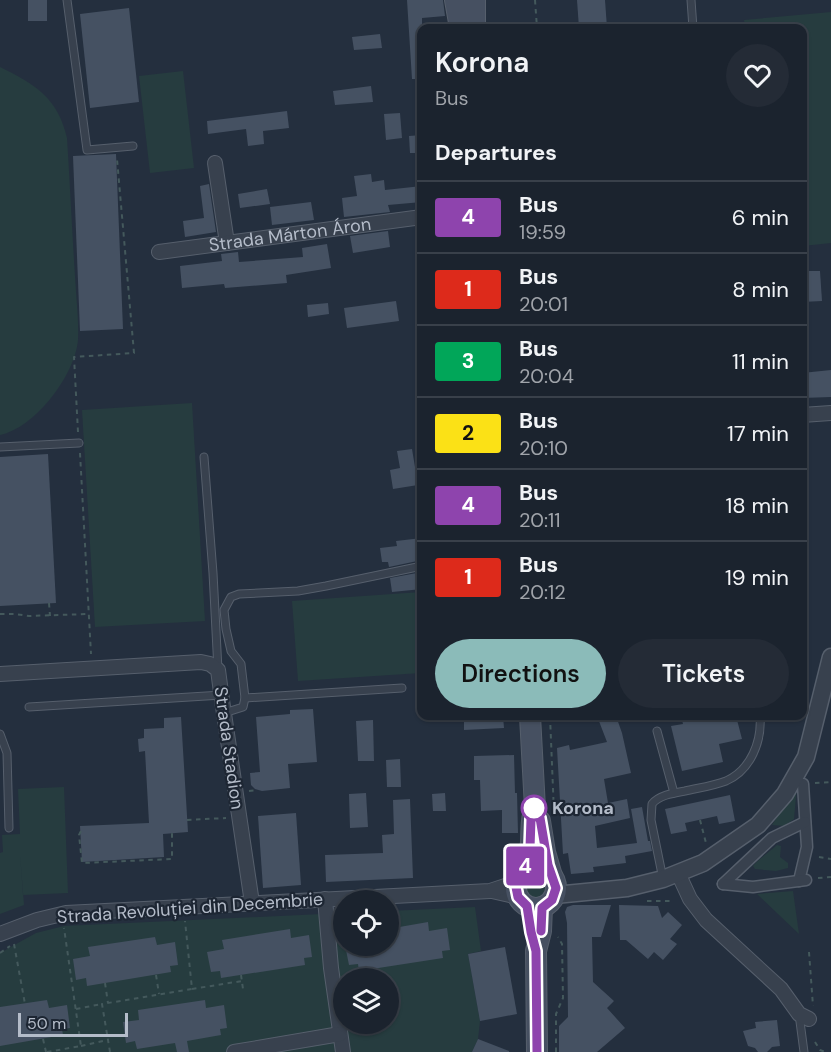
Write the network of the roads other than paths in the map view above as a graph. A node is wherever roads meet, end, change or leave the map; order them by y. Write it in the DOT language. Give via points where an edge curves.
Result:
graph roads {
  1 [pos="67,0"];
  2 [pos="455,0"];
  3 [pos="475,0"];
  4 [pos="691,0"];
  5 [pos="459,24"];
  6 [pos="475,24"];
  7 [pos="693,24"];
  8 [pos="133,146"];
  9 [pos="215,164"];
  10 [pos="417,218"];
  11 [pos="227,243"];
  12 [pos="159,252"];
  13 [pos="831,413"];
  14 [pos="807,415"];
  15 [pos="79,443"];
  16 [pos="0,447"];
  17 [pos="204,457"];
  18 [pos="417,567"];
  19 [pos="831,657"];
  20 [pos="218,670"];
  21 [pos="0,674"];
  22 [pos="402,688"];
  23 [pos="222,695"];
  24 [pos="245,698"];
  25 [pos="28,707"];
  26 [pos="224,713"];
  27 [pos="530,720"];
  28 [pos="760,720"];
  29 [pos="657,730"];
  30 [pos="0,735"];
  31 [pos="803,784"];
  32 [pos="674,793"];
  33 [pos="534,808"];
  34 [pos="805,822"];
  35 [pos="9,828"];
  36 [pos="671,876"];
  37 [pos="536,890"];
  38 [pos="325,899"];
  39 [pos="252,903"];
  40 [pos="0,934"];
  41 [pos="333,983"];
  42 [pos="804,1017"];
  43 [pos="340,1034"];
  44 [pos="234,1052"];
  45 [pos="343,1052"];
  46 [pos="537,1052"];
  47 [pos="804,1052"];
  1 -- 8 [label="lane" via="87,150"];
  2 -- 5 [label="main road"];
  3 -- 6 [label="main road"];
  4 -- 7 [label="lane"];
  9 -- 11 [label="street"];
  10 -- 11 [label="street, Strada Márton Áron"];
  11 -- 12 [label="street, Strada Márton Áron"];
  13 -- 14 [label="street"];
  15 -- 16 [label="lane"];
  17 -- 20 [label="lane"];
  18 -- 24 [label="lane" via="298,591 231,597 224,610 226,629 231,651 241,664"];
  19 -- 36 [label="street" via="806,757 785,794 758,825 703,862"];
  20 -- 21 [label="street, Strada Stadion" via="201,662"];
  20 -- 23 [label="street, Strada Stadion"];
  22 -- 24 [label="lane"];
  23 -- 25 [label="lane"];
  23 -- 26 [label="street, Strada Stadion"];
  24 -- 26 [label="lane" via="243,707"];
  26 -- 39 [label="street, Strada Stadion"];
  27 -- 33 [label="main road"];
  28 -- 32 [label="lane" via="759,741 752,758 740,771 727,781"];
  29 -- 32 [label="lane"];
  30 -- 35 [label="lane" via="7,753"];
  31 -- 34 [label="street"];
  32 -- 36 [label="lane" via="655,800 651,811"];
  33 -- 37 [label="main road" via="540,818 545,852"];
  33 -- 37 [label="main road" via="525,866"];
  34 -- 34 [label="street" via="772,838 723,884 753,887 803,880"];
  36 -- 37 [label="street" via="627,888"];
  36 -- 42 [label="street" via="706,920 781,989"];
  37 -- 38 [label="street, Strada Revoluției din Decembrie"];
  37 -- 46 [label="main road" via="531,932 536,951"];
  38 -- 39 [label="street, Strada Revoluției din Decembrie"];
  38 -- 41 [label="street"];
  39 -- 40 [label="street, Strada Revoluției din Decembrie" via="66,913"];
  42 -- 47 [label="lane"];
  43 -- 44 [label="street"];
  43 -- 45 [label="street"];
}
